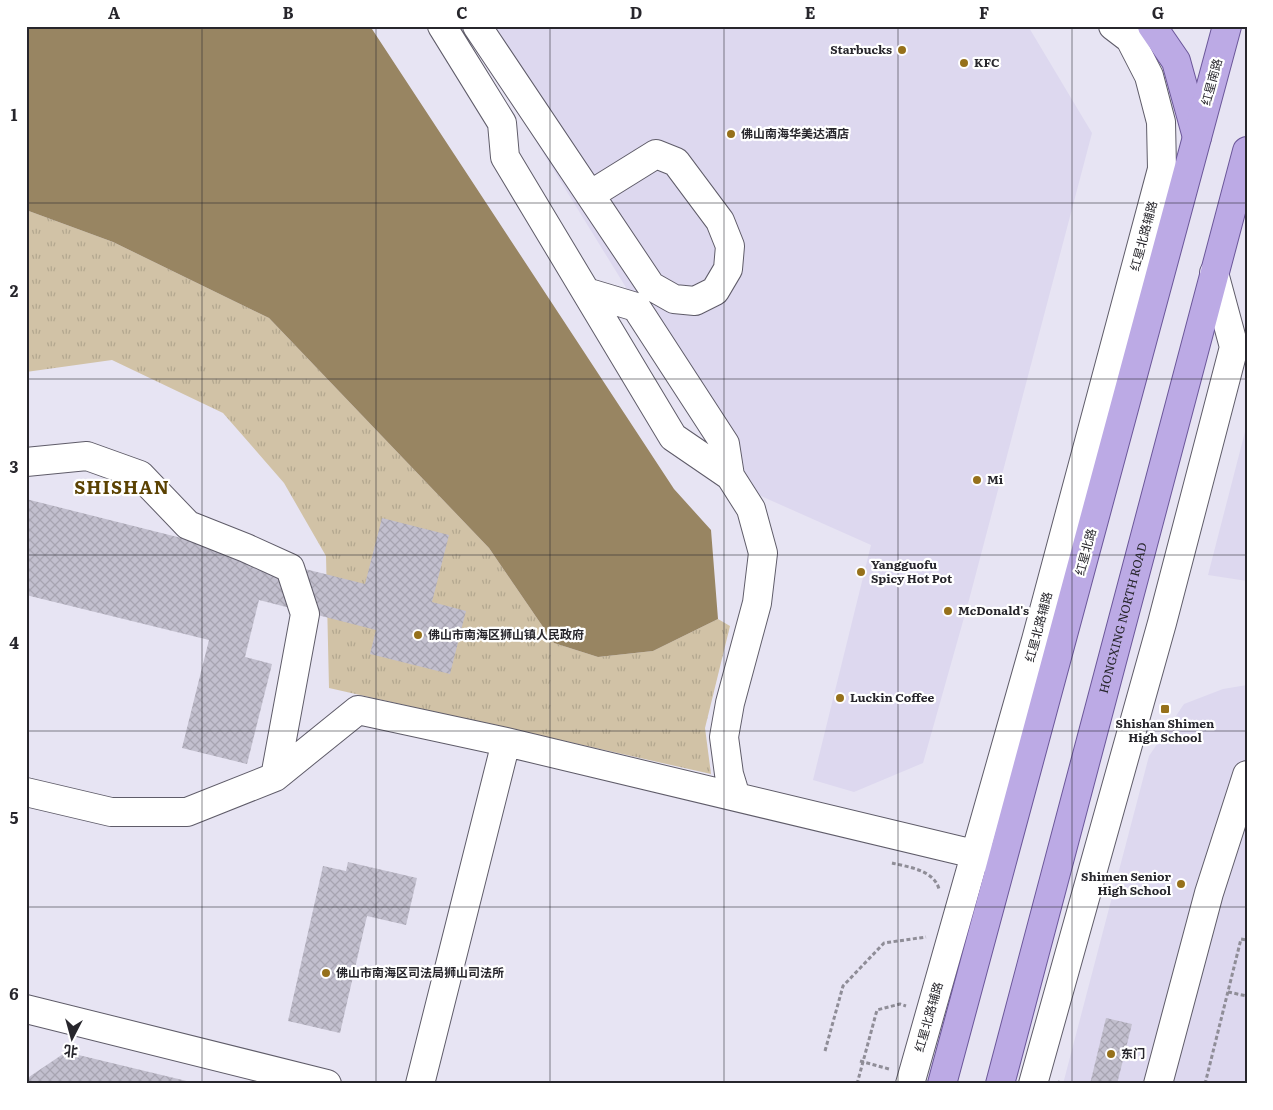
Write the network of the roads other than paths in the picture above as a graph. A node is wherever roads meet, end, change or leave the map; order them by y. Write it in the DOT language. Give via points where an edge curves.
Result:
graph roads {
  1 [pos="442,26"];
  2 [pos="477,26"];
  3 [pos="1113,26"];
  4 [pos="1152,26"];
  5 [pos="1227,26"];
  6 [pos="1198,139"];
  7 [pos="1247,151"];
  8 [pos="590,194"];
  9 [pos="1247,198"];
  10 [pos="1228,223"];
  11 [pos="1214,273"];
  12 [pos="586,292"];
  13 [pos="26,462"];
  14 [pos="730,476"];
  15 [pos="506,742"];
  16 [pos="1247,775"];
  17 [pos="275,777"];
  18 [pos="26,792"];
  19 [pos="736,797"];
  20 [pos="975,854"];
  21 [pos="1003,861"];
  22 [pos="26,1009"];
  23 [pos="903,1078"];
  24 [pos="327,1084"];
  25 [pos="420,1084"];
  26 [pos="942,1084"];
  27 [pos="1000,1084"];
  28 [pos="1033,1084"];
  29 [pos="1158,1084"];
  1 -- 12 [label="street" via="502,123 505,157"];
  2 -- 8 [label="street"];
  3 -- 20 [label="street, 红星北路辅路" via="1130,39 1149,76 1161,122 1162,169"];
  4 -- 6 [label="main road" via="1176,61"];
  5 -- 6 [label="main road, 红星南路"];
  6 -- 21 [label="main road, 红星北路"];
  7 -- 10 [label="main road, HONGXING NORTH ROAD"];
  8 -- 8 [label="street" via="656,154 676,162 720,221 730,246 728,268 715,291 695,301 674,299 651,286"];
  9 -- 10 [label="main road"];
  10 -- 11 [label="main road, HONGXING NORTH ROAD"];
  11 -- 27 [label="main road, HONGXING NORTH ROAD"];
  11 -- 28 [label="street" via="1234,347 1162,623"];
  12 -- 14 [label="street" via="673,437"];
  12 -- 14 [label="street" via="636,307 725,444"];
  13 -- 17 [label="street" via="87,456 140,475 188,525 290,568 306,614"];
  14 -- 19 [label="street" via="751,509 763,553 757,603 735,681 724,737"];
  15 -- 17 [label="street" via="358,710"];
  15 -- 19 [label="street"];
  15 -- 25 [label="street"];
  16 -- 29 [label="street" via="1210,893"];
  17 -- 18 [label="street" via="187,812 111,812"];
  19 -- 20 [label="street"];
  20 -- 21 [label="street"];
  20 -- 23 [label="street, 红星北路辅路"];
  21 -- 26 [label="main road"];
  22 -- 24 [label="street"];
}
